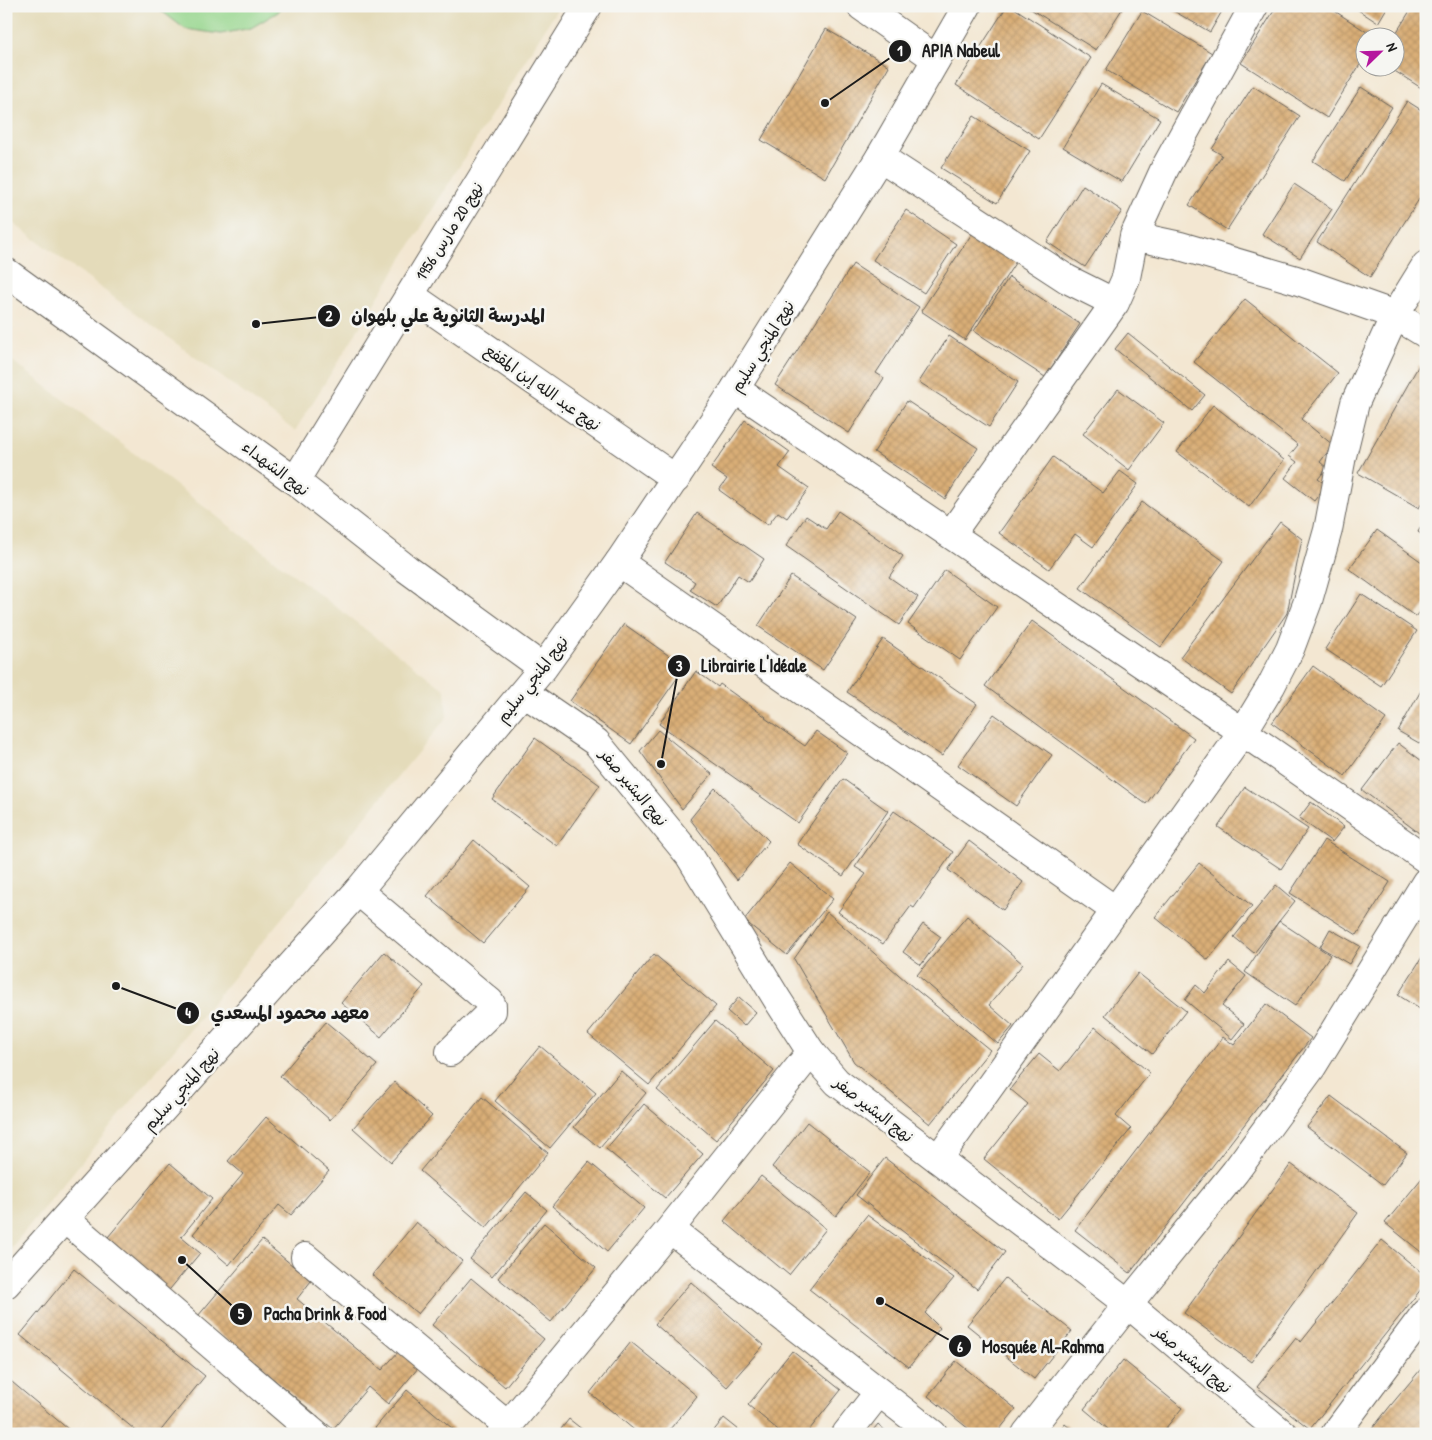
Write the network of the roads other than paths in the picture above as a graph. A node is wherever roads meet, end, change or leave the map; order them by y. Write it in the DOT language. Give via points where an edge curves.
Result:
graph roads {
  1 [pos="588,6"];
  2 [pos="861,6"];
  3 [pos="967,6"];
  4 [pos="1254,6"];
  5 [pos="936,59"];
  6 [pos="880,157"];
  7 [pos="1134,236"];
  8 [pos="1426,265"];
  9 [pos="6,272"];
  10 [pos="410,295"];
  11 [pos="1115,303"];
  12 [pos="1395,315"];
  13 [pos="1426,334"];
  14 [pos="735,389"];
  15 [pos="676,479"];
  16 [pos="295,482"];
  17 [pos="951,534"];
  18 [pos="619,562"];
  19 [pos="543,668"];
  20 [pos="523,692"];
  21 [pos="1242,732"];
  22 [pos="1426,859"];
  23 [pos="1426,882"];
  24 [pos="358,891"];
  25 [pos="1115,910"];
  26 [pos="450,1052"];
  27 [pos="811,1052"];
  28 [pos="938,1159"];
  29 [pos="65,1219"];
  30 [pos="670,1229"];
  31 [pos="306,1257"];
  32 [pos="6,1284"];
  33 [pos="1128,1304"];
  34 [pos="1426,1312"];
  35 [pos="879,1392"];
  36 [pos="504,1430"];
  37 [pos="315,1434"];
  38 [pos="846,1434"];
  39 [pos="933,1434"];
  40 [pos="1026,1434"];
  41 [pos="1283,1434"];
  42 [pos="1335,1434"];
  1 -- 10 [label="street, نهج 20 مارس 1956"];
  2 -- 5 [label="street"];
  3 -- 5 [label="street, نهج المنجي سليم"];
  4 -- 7 [label="street" via="1165,168"];
  5 -- 6 [label="street, نهج المنجي سليم"];
  6 -- 11 [label="street" via="1067,280"];
  6 -- 14 [label="street, نهج المنجي سليم"];
  7 -- 11 [label="street" via="1126,278"];
  7 -- 12 [label="street" via="1296,280"];
  8 -- 12 [label="street"];
  9 -- 16 [label="street, نهج الشهداء"];
  10 -- 15 [label="street, نهج عبد الله إبن المقفع"];
  10 -- 16 [label="street, نهج 20 مارس 1956"];
  11 -- 17 [label="street"];
  12 -- 13 [label="street"];
  12 -- 21 [label="street" via="1355,403 1328,530 1308,601 1272,686"];
  14 -- 15 [label="street, نهج المنجي سليم"];
  14 -- 17 [label="street"];
  15 -- 18 [label="street, نهج المنجي سليم"];
  16 -- 19 [label="street, نهج الشهداء" via="406,569"];
  17 -- 21 [label="street"];
  18 -- 19 [label="street, نهج المنجي سليم"];
  18 -- 25 [label="street"];
  19 -- 20 [label="street, نهج المنجي سليم"];
  20 -- 24 [label="street, نهج المنجي سليم"];
  20 -- 27 [label="street, نهج البشير صفر" via="596,742 689,855"];
  21 -- 22 [label="street"];
  21 -- 25 [label="street"];
  23 -- 33 [label="street" via="1312,1067 1236,1172"];
  24 -- 26 [label="street" via="490,1002 492,1011"];
  24 -- 29 [label="street, نهج المنجي سليم"];
  25 -- 28 [label="street"];
  27 -- 28 [label="street, نهج البشير صفر" via="837,1082"];
  27 -- 30 [label="street"];
  28 -- 33 [label="street, نهج البشير صفر"];
  29 -- 32 [label="street, نهج المنجي سليم"];
  29 -- 37 [label="street"];
  30 -- 35 [label="street"];
  30 -- 36 [label="street"];
  31 -- 36 [label="street"];
  33 -- 40 [label="street"];
  33 -- 41 [label="street, نهج البشير صفر"];
  34 -- 42 [label="street"];
  35 -- 38 [label="street"];
  35 -- 39 [label="street"];
}
